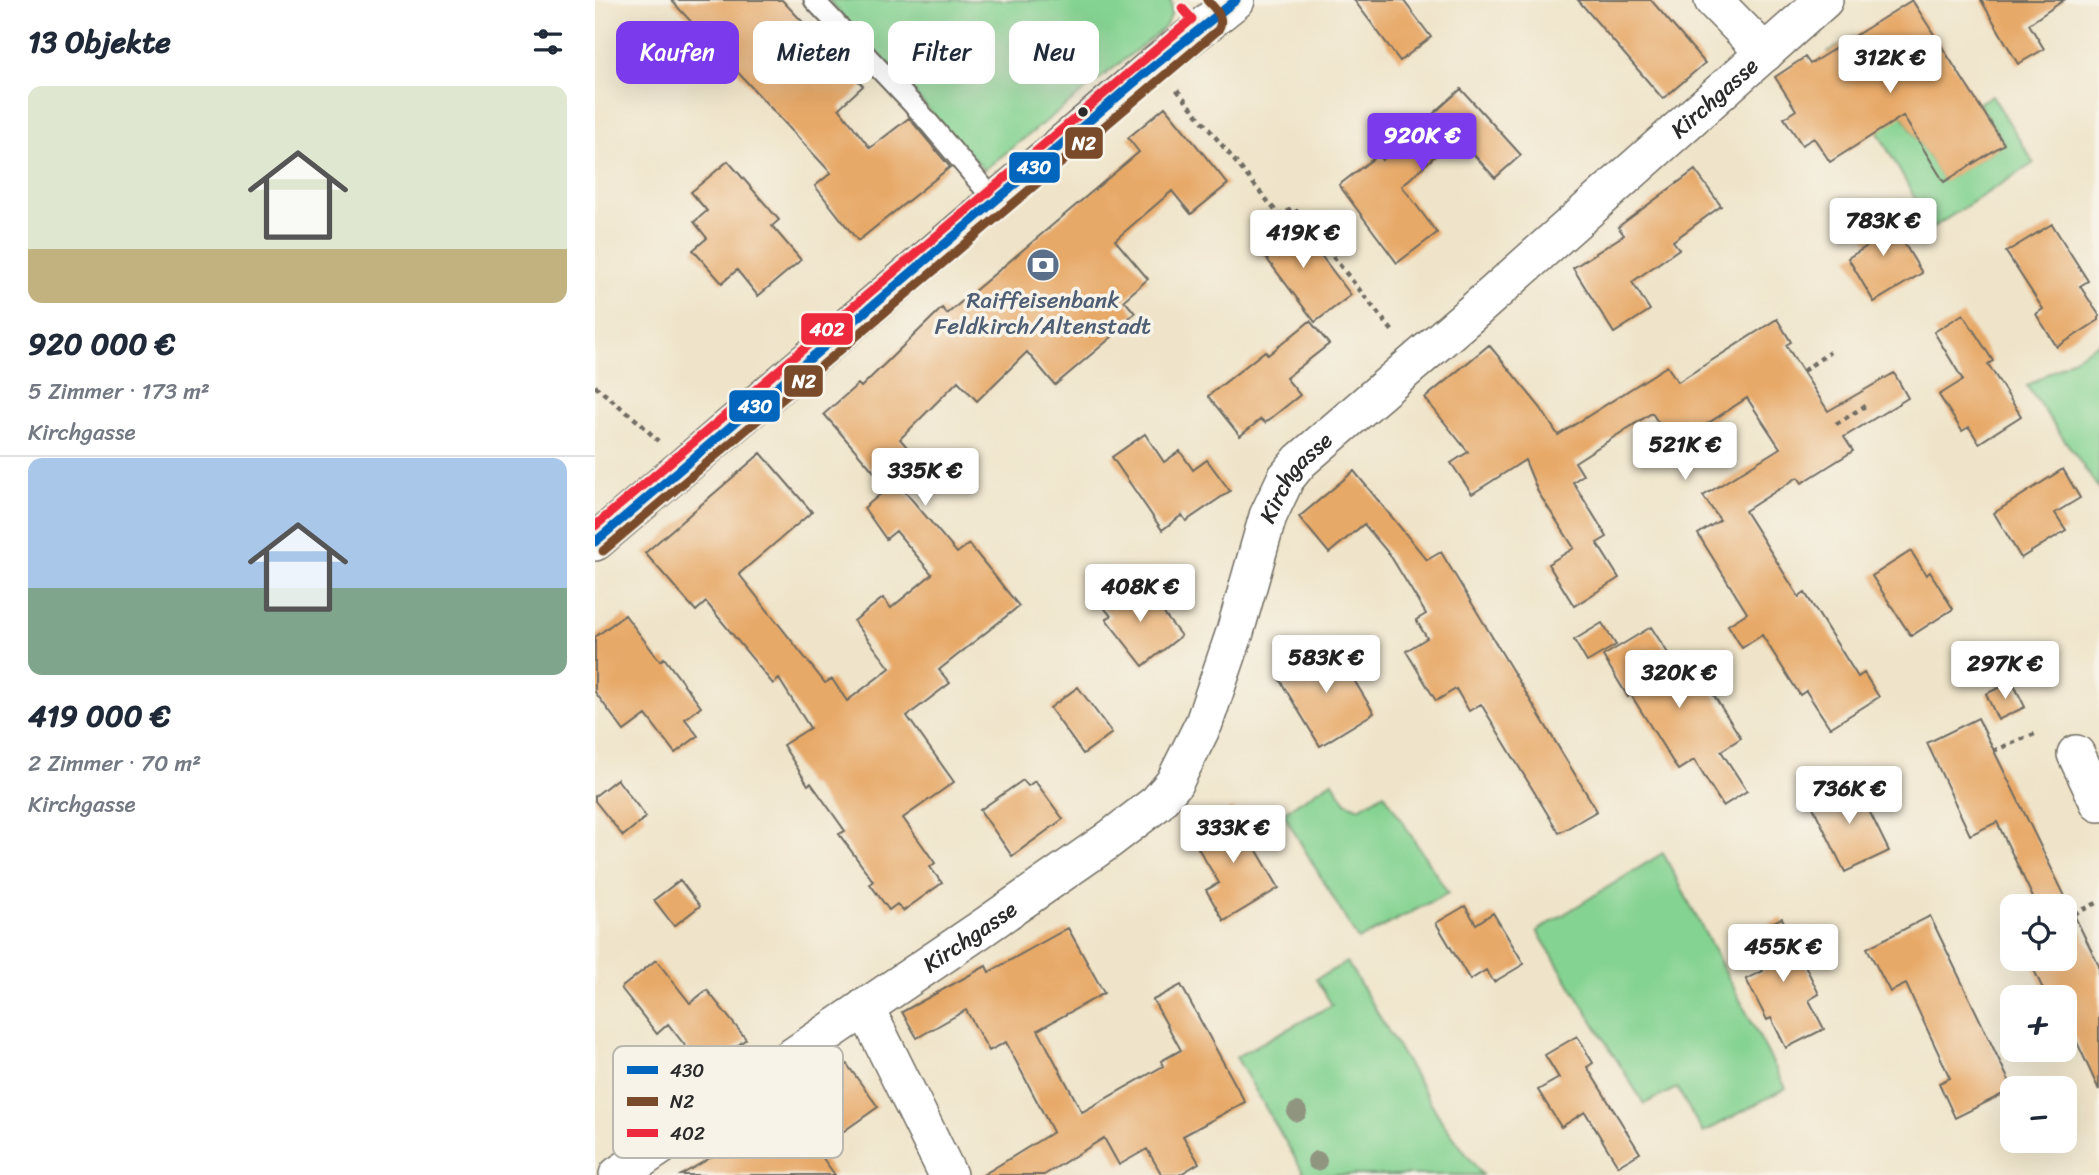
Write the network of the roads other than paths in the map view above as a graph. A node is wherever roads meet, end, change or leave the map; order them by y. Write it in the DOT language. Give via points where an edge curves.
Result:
graph roads {
  1 [pos="814,0"];
  2 [pos="1713,0"];
  3 [pos="1825,0"];
  4 [pos="1212,7"];
  5 [pos="1765,53"];
  6 [pos="995,201"];
  7 [pos="595,542"];
  8 [pos="2076,754"];
  9 [pos="2099,803"];
  10 [pos="865,1007"];
  11 [pos="808,1046"];
  12 [pos="643,1158"];
  13 [pos="618,1175"];
  14 [pos="948,1175"];
  1 -- 6 [label="lane" via="919,111"];
  2 -- 5 [label="street"];
  3 -- 5 [label="street, Kirchgasse"];
  4 -- 6 [label="street" via="1168,54"];
  5 -- 10 [label="street, Kirchgasse" via="1286,478 1268,516 1204,723 1188,759 1163,796 1106,842"];
  6 -- 7 [label="street"];
  8 -- 9 [label="street"];
  10 -- 11 [label="street, Kirchgasse"];
  10 -- 14 [label="street"];
  12 -- 13 [label="street, Kirchgasse"];
}
